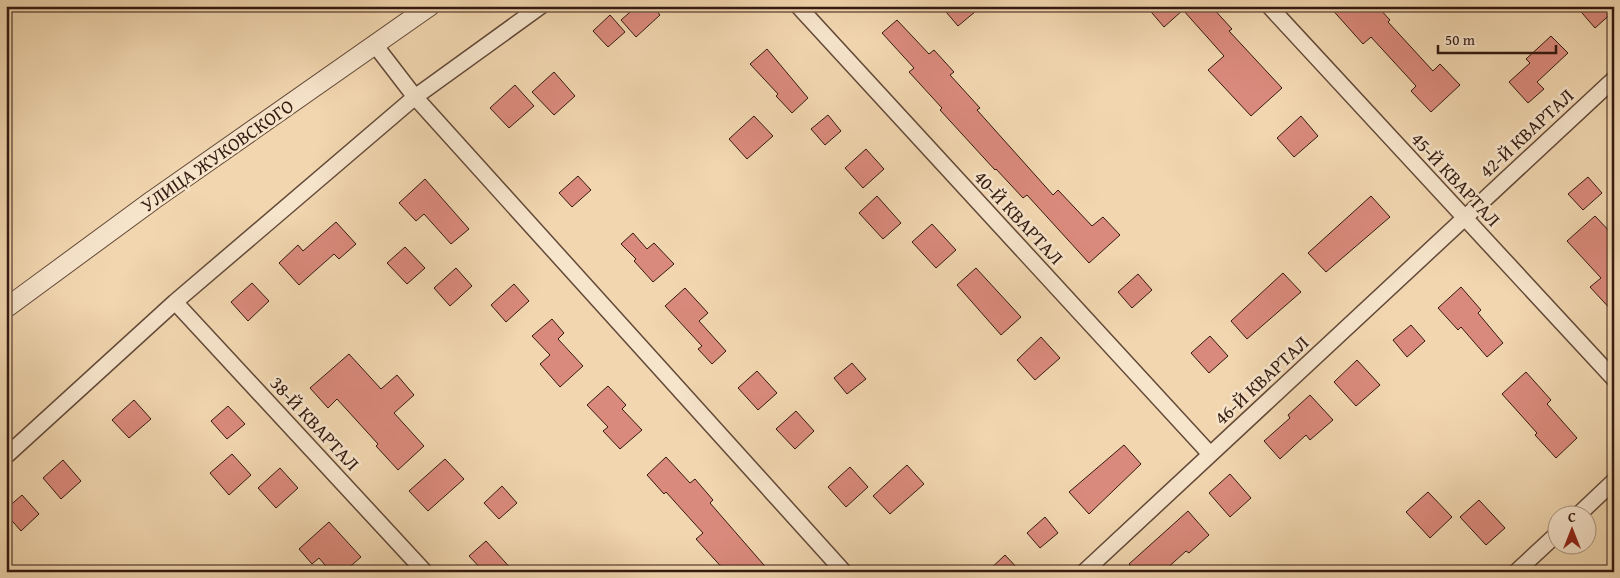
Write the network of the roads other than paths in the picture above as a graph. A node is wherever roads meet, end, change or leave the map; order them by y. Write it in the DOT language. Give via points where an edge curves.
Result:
graph roads {
  1 [pos="430,6"];
  2 [pos="541,6"];
  3 [pos="798,6"];
  4 [pos="1269,6"];
  5 [pos="375,45"];
  6 [pos="1614,79"];
  7 [pos="415,97"];
  8 [pos="1465,217"];
  9 [pos="175,302"];
  10 [pos="6,308"];
  11 [pos="1614,379"];
  12 [pos="1210,454"];
  13 [pos="6,456"];
  14 [pos="1614,481"];
  15 [pos="1588,506"];
  16 [pos="1548,542"];
  17 [pos="425,572"];
  18 [pos="844,572"];
  19 [pos="1084,572"];
  20 [pos="1516,572"];
  1 -- 5 [label="street, УЛИЦА ЖУКОВСКОГО"];
  2 -- 7 [label="street"];
  3 -- 12 [label="street, 40-Й КВАРТАЛ"];
  4 -- 8 [label="street, 45-Й КВАРТАЛ"];
  5 -- 7 [label="street"];
  5 -- 10 [label="street, УЛИЦА ЖУКОВСКОГО" via="153,200"];
  6 -- 8 [label="street, 42-Й КВАРТАЛ"];
  7 -- 9 [label="street"];
  7 -- 18 [label="street"];
  8 -- 11 [label="street, 45-Й КВАРТАЛ"];
  8 -- 12 [label="street, 46-Й КВАРТАЛ"];
  9 -- 13 [label="street"];
  9 -- 17 [label="street, 38-Й КВАРТАЛ"];
  12 -- 19 [label="street, 46-Й КВАРТАЛ"];
  14 -- 15 [label="street"];
  16 -- 20 [label="street"];
}
